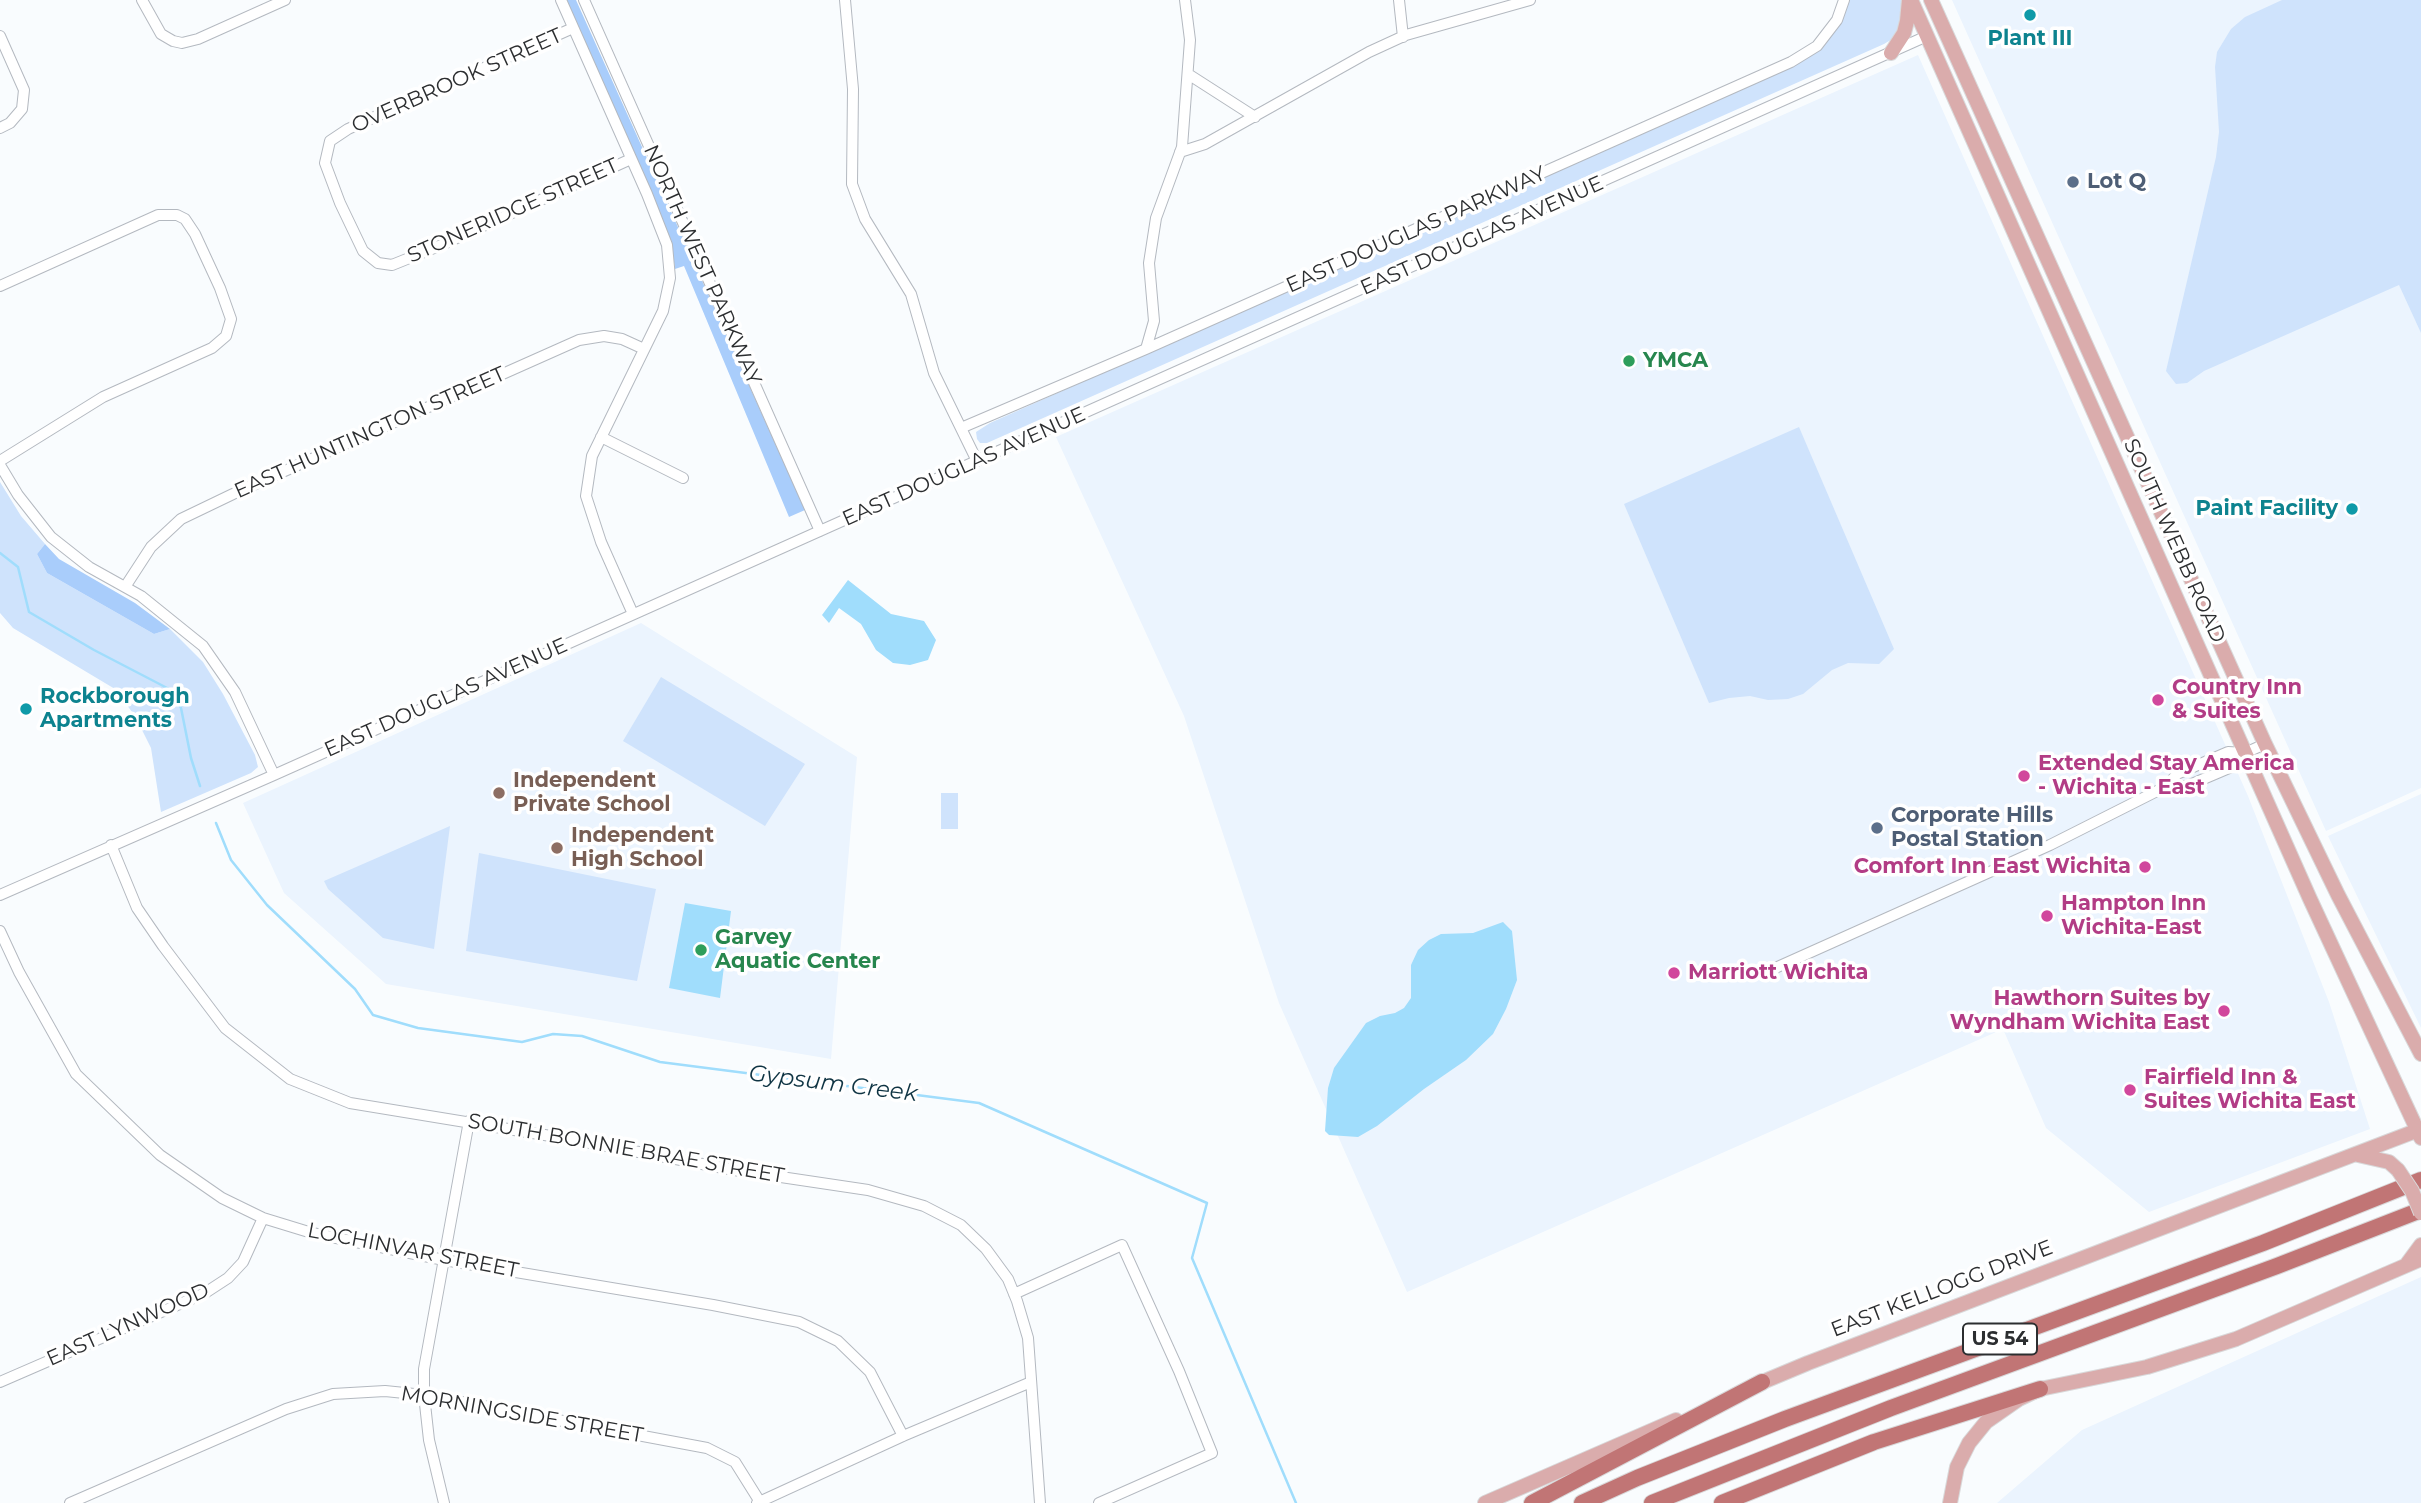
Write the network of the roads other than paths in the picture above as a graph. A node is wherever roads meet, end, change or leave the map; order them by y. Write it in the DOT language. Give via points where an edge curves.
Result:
graph roads {
  1 [pos="142,0"];
  2 [pos="285,0"];
  3 [pos="561,0"];
  4 [pos="584,0"];
  5 [pos="845,0"];
  6 [pos="1185,0"];
  7 [pos="1399,0"];
  8 [pos="1530,0"];
  9 [pos="1844,0"];
  10 [pos="1910,0"];
  11 [pos="1934,6"];
  12 [pos="573,28"];
  13 [pos="0,36"];
  14 [pos="1927,36"];
  15 [pos="1404,37"];
  16 [pos="1891,52"];
  17 [pos="1956,55"];
  18 [pos="1188,74"];
  19 [pos="1255,117"];
  20 [pos="0,128"];
  21 [pos="1180,152"];
  22 [pos="631,159"];
  23 [pos="343,208"];
  24 [pos="0,286"];
  25 [pos="644,349"];
  26 [pos="1146,349"];
  27 [pos="2095,363"];
  28 [pos="2076,371"];
  29 [pos="961,428"];
  30 [pos="601,437"];
  31 [pos="977,461"];
  32 [pos="0,463"];
  33 [pos="683,478"];
  34 [pos="820,531"];
  35 [pos="125,587"];
  36 [pos="633,614"];
  37 [pos="2265,744"];
  38 [pos="2245,752"];
  39 [pos="274,775"];
  40 [pos="111,845"];
  41 [pos="0,895"];
  42 [pos="0,931"];
  43 [pos="1773,969"];
  44 [pos="2421,1054"];
  45 [pos="469,1121"];
  46 [pos="2420,1133"];
  47 [pos="2353,1155"];
  48 [pos="2421,1180"];
  49 [pos="2421,1212"];
  50 [pos="263,1217"];
  51 [pos="2421,1245"];
  52 [pos="2421,1259"];
  53 [pos="444,1260"];
  54 [pos="2404,1267"];
  55 [pos="1014,1294"];
  56 [pos="0,1382"];
  57 [pos="1031,1382"];
  58 [pos="1762,1382"];
  59 [pos="2040,1389"];
  60 [pos="424,1395"];
  61 [pos="903,1436"];
  62 [pos="758,1502"];
  63 [pos="70,1503"];
  64 [pos="443,1503"];
  65 [pos="1040,1503"];
  66 [pos="1099,1503"];
  67 [pos="1485,1503"];
  68 [pos="1532,1503"];
  69 [pos="1582,1503"];
  70 [pos="1652,1503"];
  71 [pos="1722,1503"];
  72 [pos="1950,1503"];
  1 -- 2 [label="street" via="161,34 181,43"];
  3 -- 12 [label="street"];
  4 -- 34 [label="street, NORTH WEST PARKWAY"];
  5 -- 29 [label="street" via="853,89 852,184 864,219 911,294 934,373"];
  6 -- 18 [label="street"];
  7 -- 15 [label="street"];
  8 -- 15 [label="street"];
  9 -- 26 [label="street, EAST DOUGLAS PARKWAY" via="1817,46 1791,62"];
  10 -- 14 [label="main road, SOUTH WEBB ROAD"];
  10 -- 16 [label="main road" via="1903,33"];
  11 -- 14 [label="main road" via="1936,21"];
  11 -- 17 [label="main road, SOUTH WEBB ROAD"];
  12 -- 22 [label="street"];
  12 -- 23 [label="street, OVERBROOK STREET" via="330,141 325,163"];
  13 -- 20 [label="street" via="24,90 22,109"];
  14 -- 16 [label="street, EAST DOUGLAS AVENUE"];
  14 -- 17 [label="main road"];
  14 -- 28 [label="main road, SOUTH WEBB ROAD"];
  15 -- 19 [label="street" via="1369,51"];
  16 -- 31 [label="street, EAST DOUGLAS AVENUE"];
  17 -- 27 [label="main road, SOUTH WEBB ROAD"];
  18 -- 19 [label="street"];
  18 -- 21 [label="street"];
  19 -- 21 [label="street"];
  21 -- 26 [label="street" via="1156,219 1149,263 1154,321"];
  22 -- 23 [label="street, STONERIDGE STREET" via="391,265 378,263 363,251"];
  22 -- 25 [label="street" via="667,245 670,278 663,311"];
  24 -- 32 [label="street" via="169,214 185,219 195,233 231,319 226,336 212,348 103,397"];
  25 -- 30 [label="street"];
  25 -- 35 [label="street, EAST HUNTINGTON STREET" via="604,336 579,340 233,494 181,519 151,547"];
  26 -- 29 [label="street, EAST DOUGLAS PARKWAY"];
  27 -- 28 [label="main road"];
  27 -- 37 [label="main road, SOUTH WEBB ROAD"];
  28 -- 38 [label="main road, SOUTH WEBB ROAD"];
  29 -- 31 [label="street"];
  30 -- 33 [label="street"];
  30 -- 36 [label="street" via="592,456 586,495"];
  31 -- 34 [label="street, EAST DOUGLAS AVENUE"];
  32 -- 35 [label="street" via="51,537 89,568"];
  34 -- 36 [label="street, EAST DOUGLAS AVENUE"];
  35 -- 39 [label="street" via="203,646 235,692"];
  36 -- 39 [label="street, EAST DOUGLAS AVENUE"];
  37 -- 38 [label="street"];
  37 -- 44 [label="main road, SOUTH WEBB ROAD"];
  38 -- 43 [label="street" via="2234,766 2187,786 2167,786 2050,845"];
  38 -- 46 [label="main road, SOUTH WEBB ROAD"];
  39 -- 40 [label="street, EAST DOUGLAS AVENUE"];
  40 -- 41 [label="street, EAST DOUGLAS AVENUE"];
  40 -- 45 [label="street, SOUTH BONNIE BRAE STREET" via="138,908 217,1018 290,1079 350,1102"];
  42 -- 50 [label="street, LOCHINVAR STREET" via="76,1073 160,1155 222,1198"];
  45 -- 53 [label="street"];
  45 -- 55 [label="street, SOUTH BONNIE BRAE STREET" via="868,1190 924,1206 961,1225 986,1249"];
  46 -- 47 [label="main road, EAST KELLOGG DRIVE"];
  47 -- 49 [label="main road, bridge" via="2389,1162 2412,1191"];
  47 -- 58 [label="main road, EAST KELLOGG DRIVE"];
  48 -- 69 [label="highway, US 54" via="2263,1243 1797,1414"];
  49 -- 70 [label="highway, US 54" via="1891,1408"];
  50 -- 53 [label="street, LOCHINVAR STREET" via="312,1233"];
  50 -- 56 [label="street, EAST LYNWOOD" via="243,1262 205,1293"];
  51 -- 54 [label="main road"];
  52 -- 54 [label="main road"];
  53 -- 60 [label="street" via="424,1370"];
  53 -- 61 [label="street, LOCHINVAR STREET" via="799,1322 838,1341 870,1371"];
  54 -- 59 [label="main road" via="2218,1345 2147,1367"];
  55 -- 57 [label="street, SOUTH BONNIE BRAE STREET" via="1028,1338"];
  55 -- 66 [label="street" via="1122,1245 1179,1371 1212,1453"];
  57 -- 61 [label="street"];
  57 -- 65 [label="street, SOUTH BONNIE BRAE STREET"];
  58 -- 67 [label="main road, EAST KELLOGG DRIVE"];
  58 -- 68 [label="highway"];
  59 -- 71 [label="highway" via="1874,1442"];
  59 -- 72 [label="main road" via="2007,1405 1976,1432 1957,1467"];
  60 -- 62 [label="street, MORNINGSIDE STREET" via="707,1448 735,1462"];
  60 -- 63 [label="street, MORNINGSIDE STREET" via="385,1391 333,1394 286,1409"];
  60 -- 64 [label="street"];
  61 -- 62 [label="street"];
}
